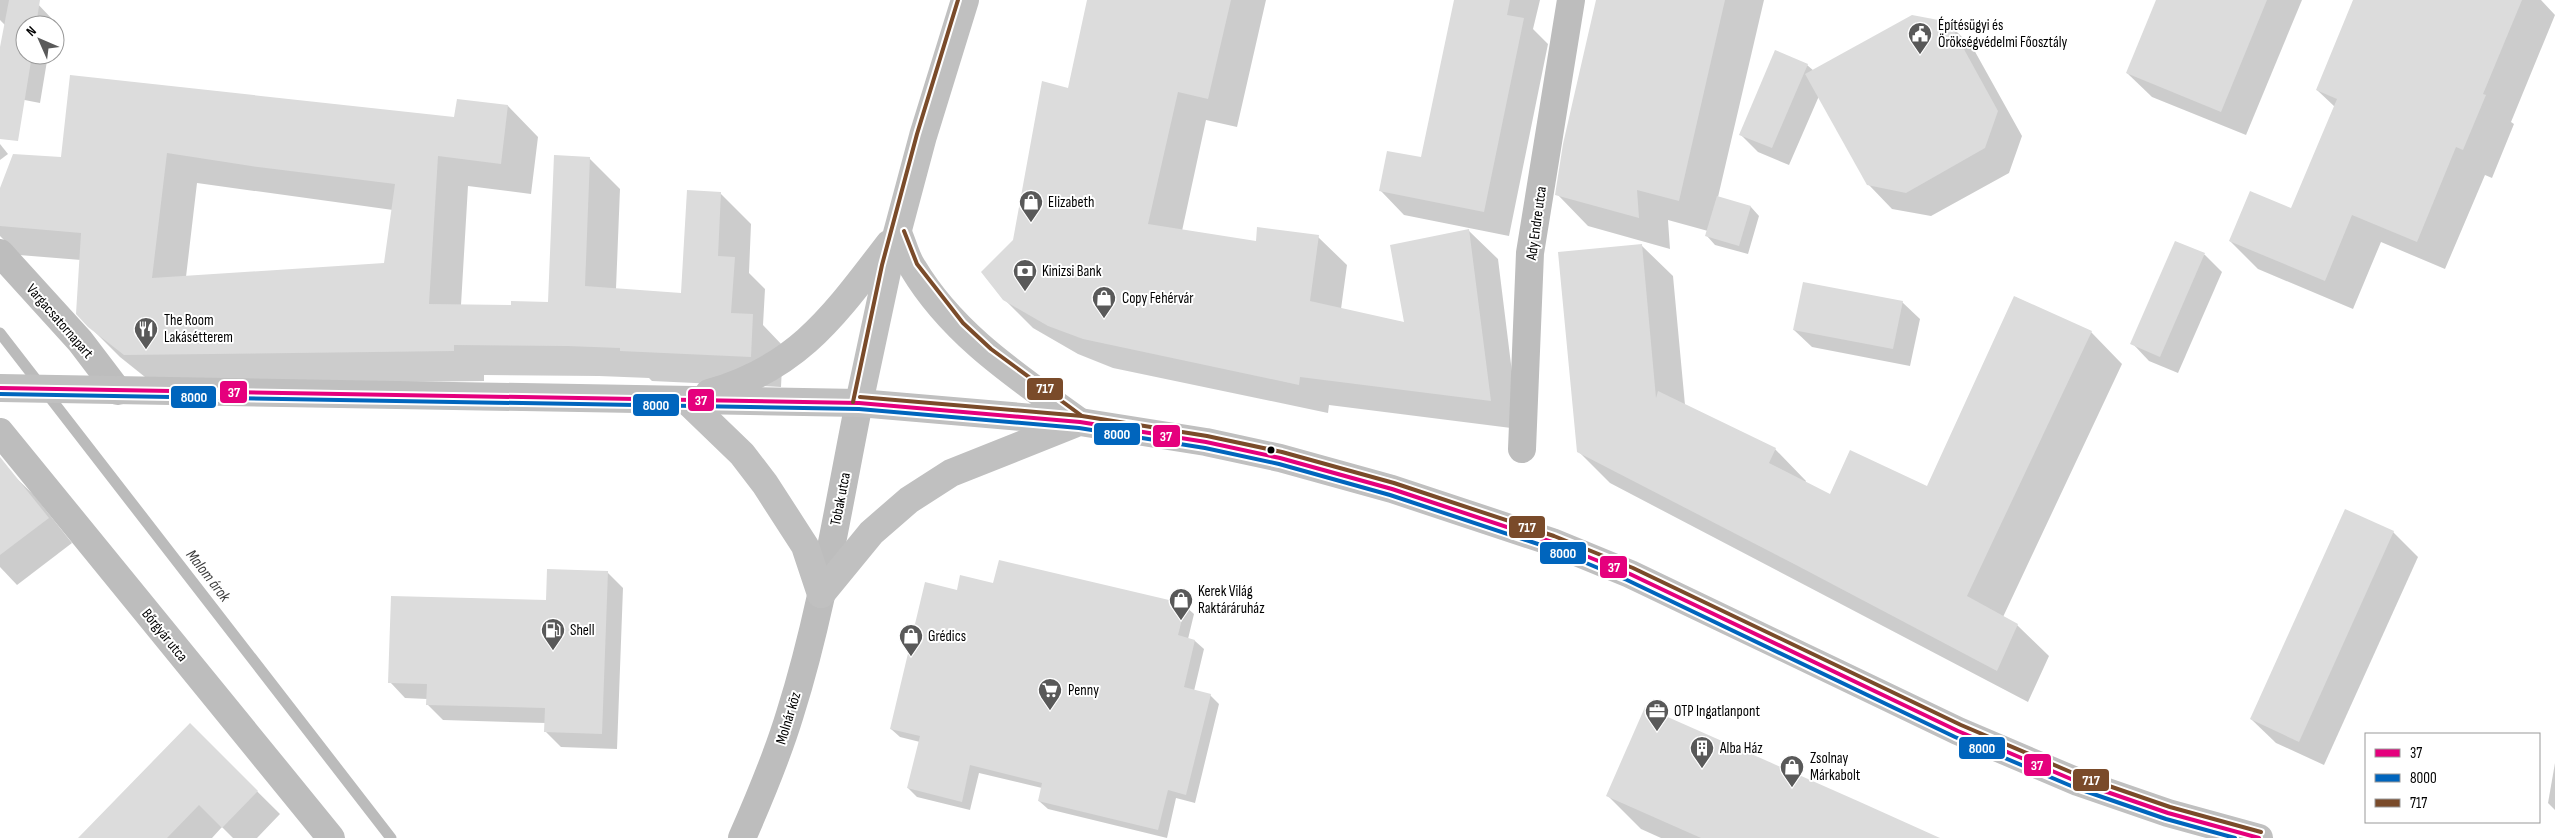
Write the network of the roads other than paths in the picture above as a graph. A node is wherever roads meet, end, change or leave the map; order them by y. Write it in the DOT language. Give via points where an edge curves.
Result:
graph roads {
  1 [pos="965,0"];
  2 [pos="1571,0"];
  3 [pos="898,233"];
  4 [pos="0,253"];
  5 [pos="0,388"];
  6 [pos="118,391"];
  7 [pos="686,400"];
  8 [pos="859,403"];
  9 [pos="1080,422"];
  10 [pos="0,432"];
  11 [pos="1522,449"];
  12 [pos="821,594"];
  13 [pos="330,838"];
  14 [pos="742,838"];
  15 [pos="2258,838"];
  1 -- 3 [label="main road" via="923,136"];
  2 -- 11 [label="street, Ady Endre utca" via="1530,253"];
  3 -- 7 [label="main road" via="823,328 776,366 738,385"];
  3 -- 8 [label="main road"];
  3 -- 9 [label="main road" via="912,267 958,327 987,354"];
  4 -- 6 [label="street, Vargacsatornapart" via="80,341"];
  5 -- 6 [label="main road"];
  6 -- 7 [label="main road"];
  7 -- 8 [label="main road"];
  7 -- 12 [label="main road" via="742,454 765,484 805,546"];
  8 -- 9 [label="main road"];
  8 -- 12 [label="street, Tobak utca"];
  9 -- 12 [label="main road" via="951,473 909,500 871,533"];
  9 -- 15 [label="main road" via="1206,442 1280,458 1392,489 1552,542 1630,574 1958,731 2078,782 2168,813"];
  10 -- 13 [label="street, Bőrgyár utca"];
  12 -- 14 [label="street, Molnár köz" via="791,713"];
}
